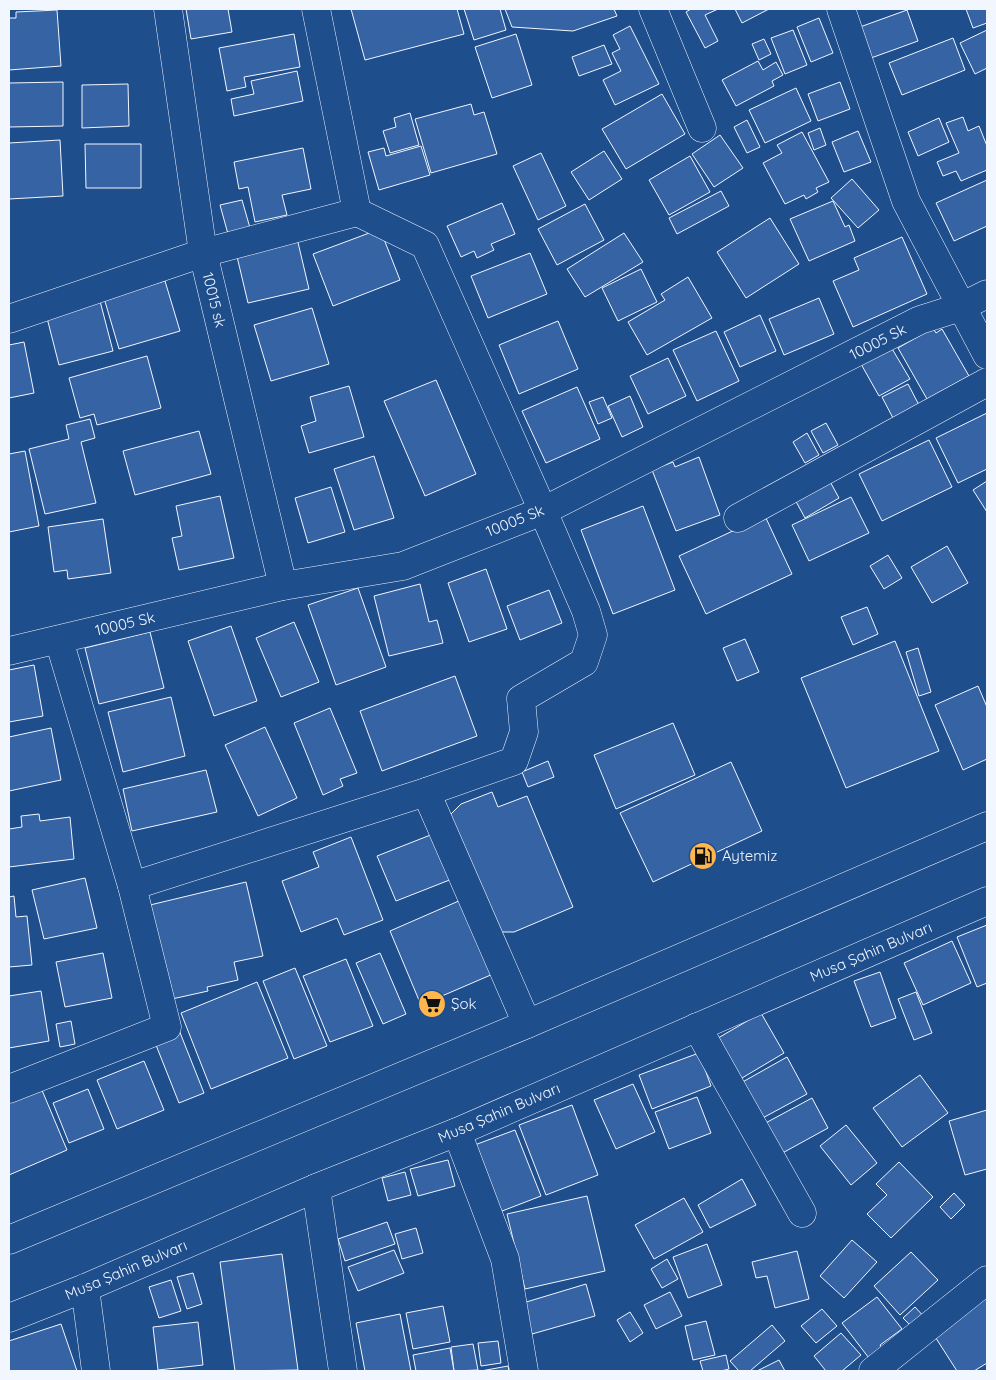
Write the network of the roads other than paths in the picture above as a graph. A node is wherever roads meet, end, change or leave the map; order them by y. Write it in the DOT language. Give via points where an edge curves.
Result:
graph roads {
  1 [pos="168,9"];
  2 [pos="316,9"];
  3 [pos="653,9"];
  4 [pos="841,9"];
  5 [pos="702,128"];
  6 [pos="357,212"];
  7 [pos="202,253"];
  8 [pos="987,294"];
  9 [pos="961,307"];
  10 [pos="9,319"];
  11 [pos="987,355"];
  12 [pos="987,382"];
  13 [pos="544,510"];
  14 [pos="738,518"];
  15 [pos="283,586"];
  16 [pos="58,640"];
  17 [pos="9,652"];
  18 [pos="426,792"];
  19 [pos="987,826"];
  20 [pos="132,886"];
  21 [pos="987,901"];
  22 [pos="527,1024"];
  23 [pos="698,1027"];
  24 [pos="9,1089"];
  25 [pos="457,1132"];
  26 [pos="316,1188"];
  27 [pos="802,1213"];
  28 [pos="9,1240"];
  29 [pos="987,1280"];
  30 [pos="85,1288"];
  31 [pos="9,1318"];
  32 [pos="96,1371"];
  33 [pos="343,1371"];
  34 [pos="524,1371"];
  35 [pos="873,1371"];
  1 -- 7 [label="street, 10015 sk"];
  2 -- 6 [label="street"];
  3 -- 5 [label="street"];
  4 -- 9 [label="street" via="906,201"];
  6 -- 7 [label="street"];
  6 -- 13 [label="street" via="424,245"];
  7 -- 10 [label="street"];
  7 -- 15 [label="street, 10015 sk"];
  8 -- 9 [label="street, 10005 Sk"];
  9 -- 11 [label="street"];
  9 -- 13 [label="street, 10005 Sk" via="920,320"];
  12 -- 14 [label="street"];
  13 -- 15 [label="street, 10005 Sk" via="403,566"];
  13 -- 18 [label="street" via="593,634 584,662 521,699 524,732 514,761"];
  15 -- 16 [label="street, 10005 Sk"];
  16 -- 17 [label="street, 10005 Sk"];
  16 -- 20 [label="street"];
  18 -- 20 [label="street"];
  18 -- 22 [label="street"];
  19 -- 22 [label="street"];
  20 -- 24 [label="street" via="166,1027"];
  21 -- 23 [label="street, Musa Şahin Bulvarı"];
  22 -- 28 [label="street"];
  23 -- 25 [label="street, Musa Şahin Bulvarı"];
  23 -- 27 [label="street"];
  25 -- 26 [label="street, Musa Şahin Bulvarı"];
  25 -- 34 [label="street" via="505,1260"];
  26 -- 30 [label="street, Musa Şahin Bulvarı"];
  26 -- 33 [label="street"];
  29 -- 35 [label="street"];
  30 -- 31 [label="street, Musa Şahin Bulvarı"];
  30 -- 32 [label="street"];
}
